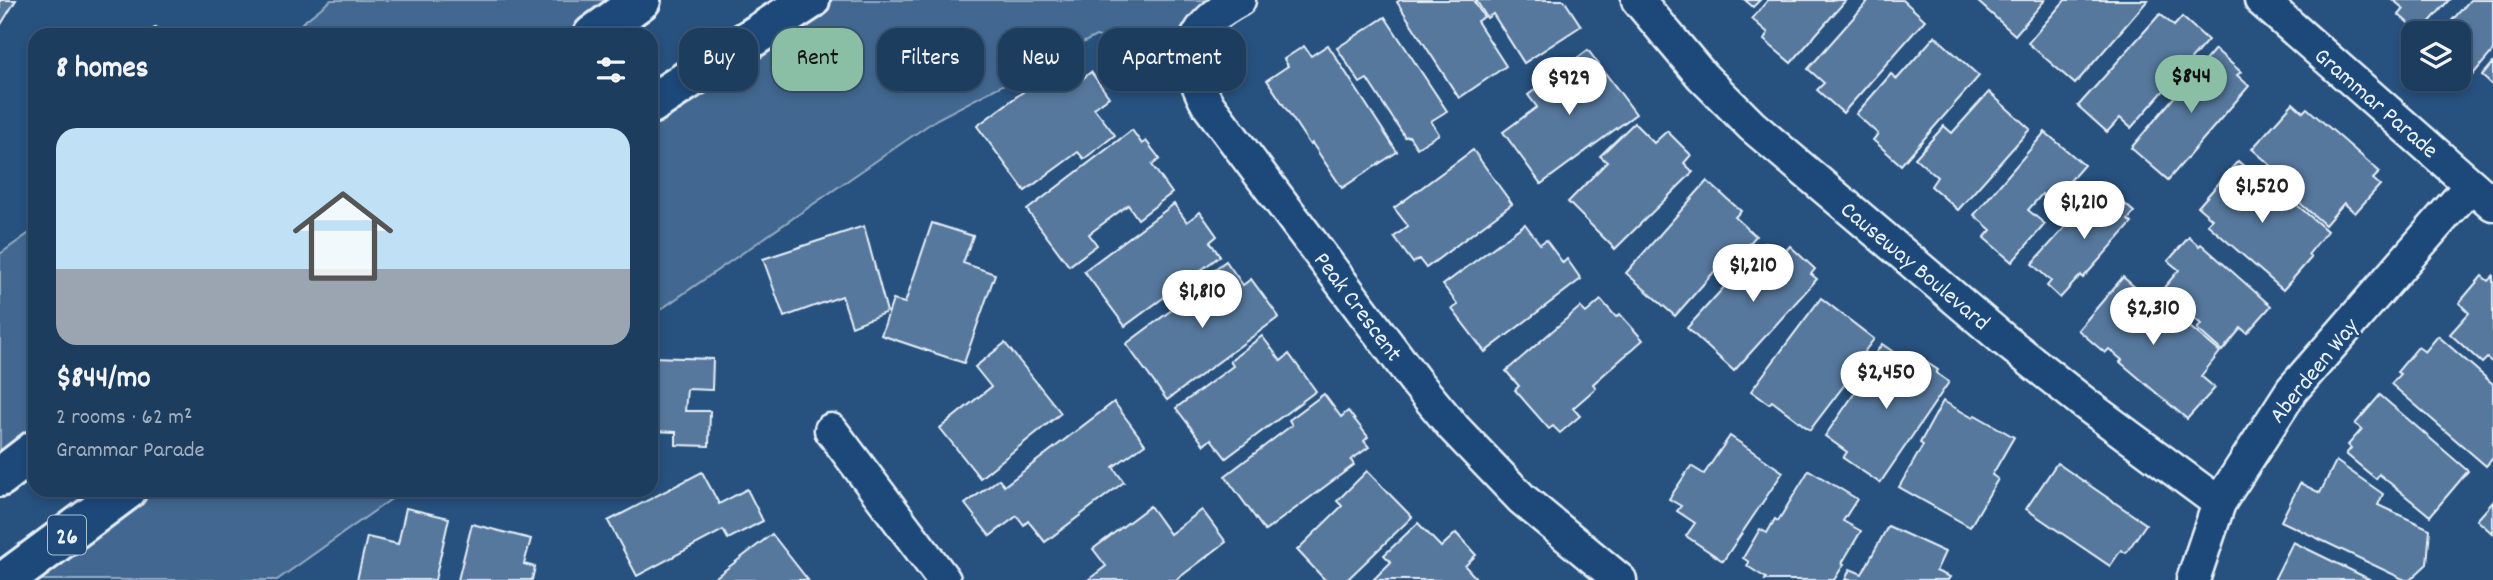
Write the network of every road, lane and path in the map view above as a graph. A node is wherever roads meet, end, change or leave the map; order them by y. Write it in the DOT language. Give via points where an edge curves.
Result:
graph roads {
  1 [pos="641,0"];
  2 [pos="810,0"];
  3 [pos="1238,0"];
  4 [pos="1638,0"];
  5 [pos="2260,0"];
  6 [pos="603,28"];
  7 [pos="658,99"];
  8 [pos="2482,194"];
  9 [pos="831,430"];
  10 [pos="28,455"];
  11 [pos="0,477"];
  12 [pos="118,497"];
  13 [pos="2219,503"];
  14 [pos="6,580"];
  15 [pos="944,580"];
  16 [pos="1620,580"];
  17 [pos="2193,580"];
  1 -- 6 [label="highway"];
  2 -- 7 [label="highway"];
  3 -- 16 [label="street, Peak Crescent" via="1209,19 1196,39 1192,70 1208,105 1454,428 1522,499"];
  4 -- 13 [label="street, Causeway Boulevard" via="1702,76 1752,126 2014,347"];
  5 -- 8 [label="street, Grammar Parade"];
  8 -- 13 [label="street, Aberdeen Way" via="2300,381"];
  9 -- 15 [label="street"];
  10 -- 11 [label="highway"];
  12 -- 14 [label="highway, 26"];
  13 -- 17 [label="street, Aberdeen Way"];
}
